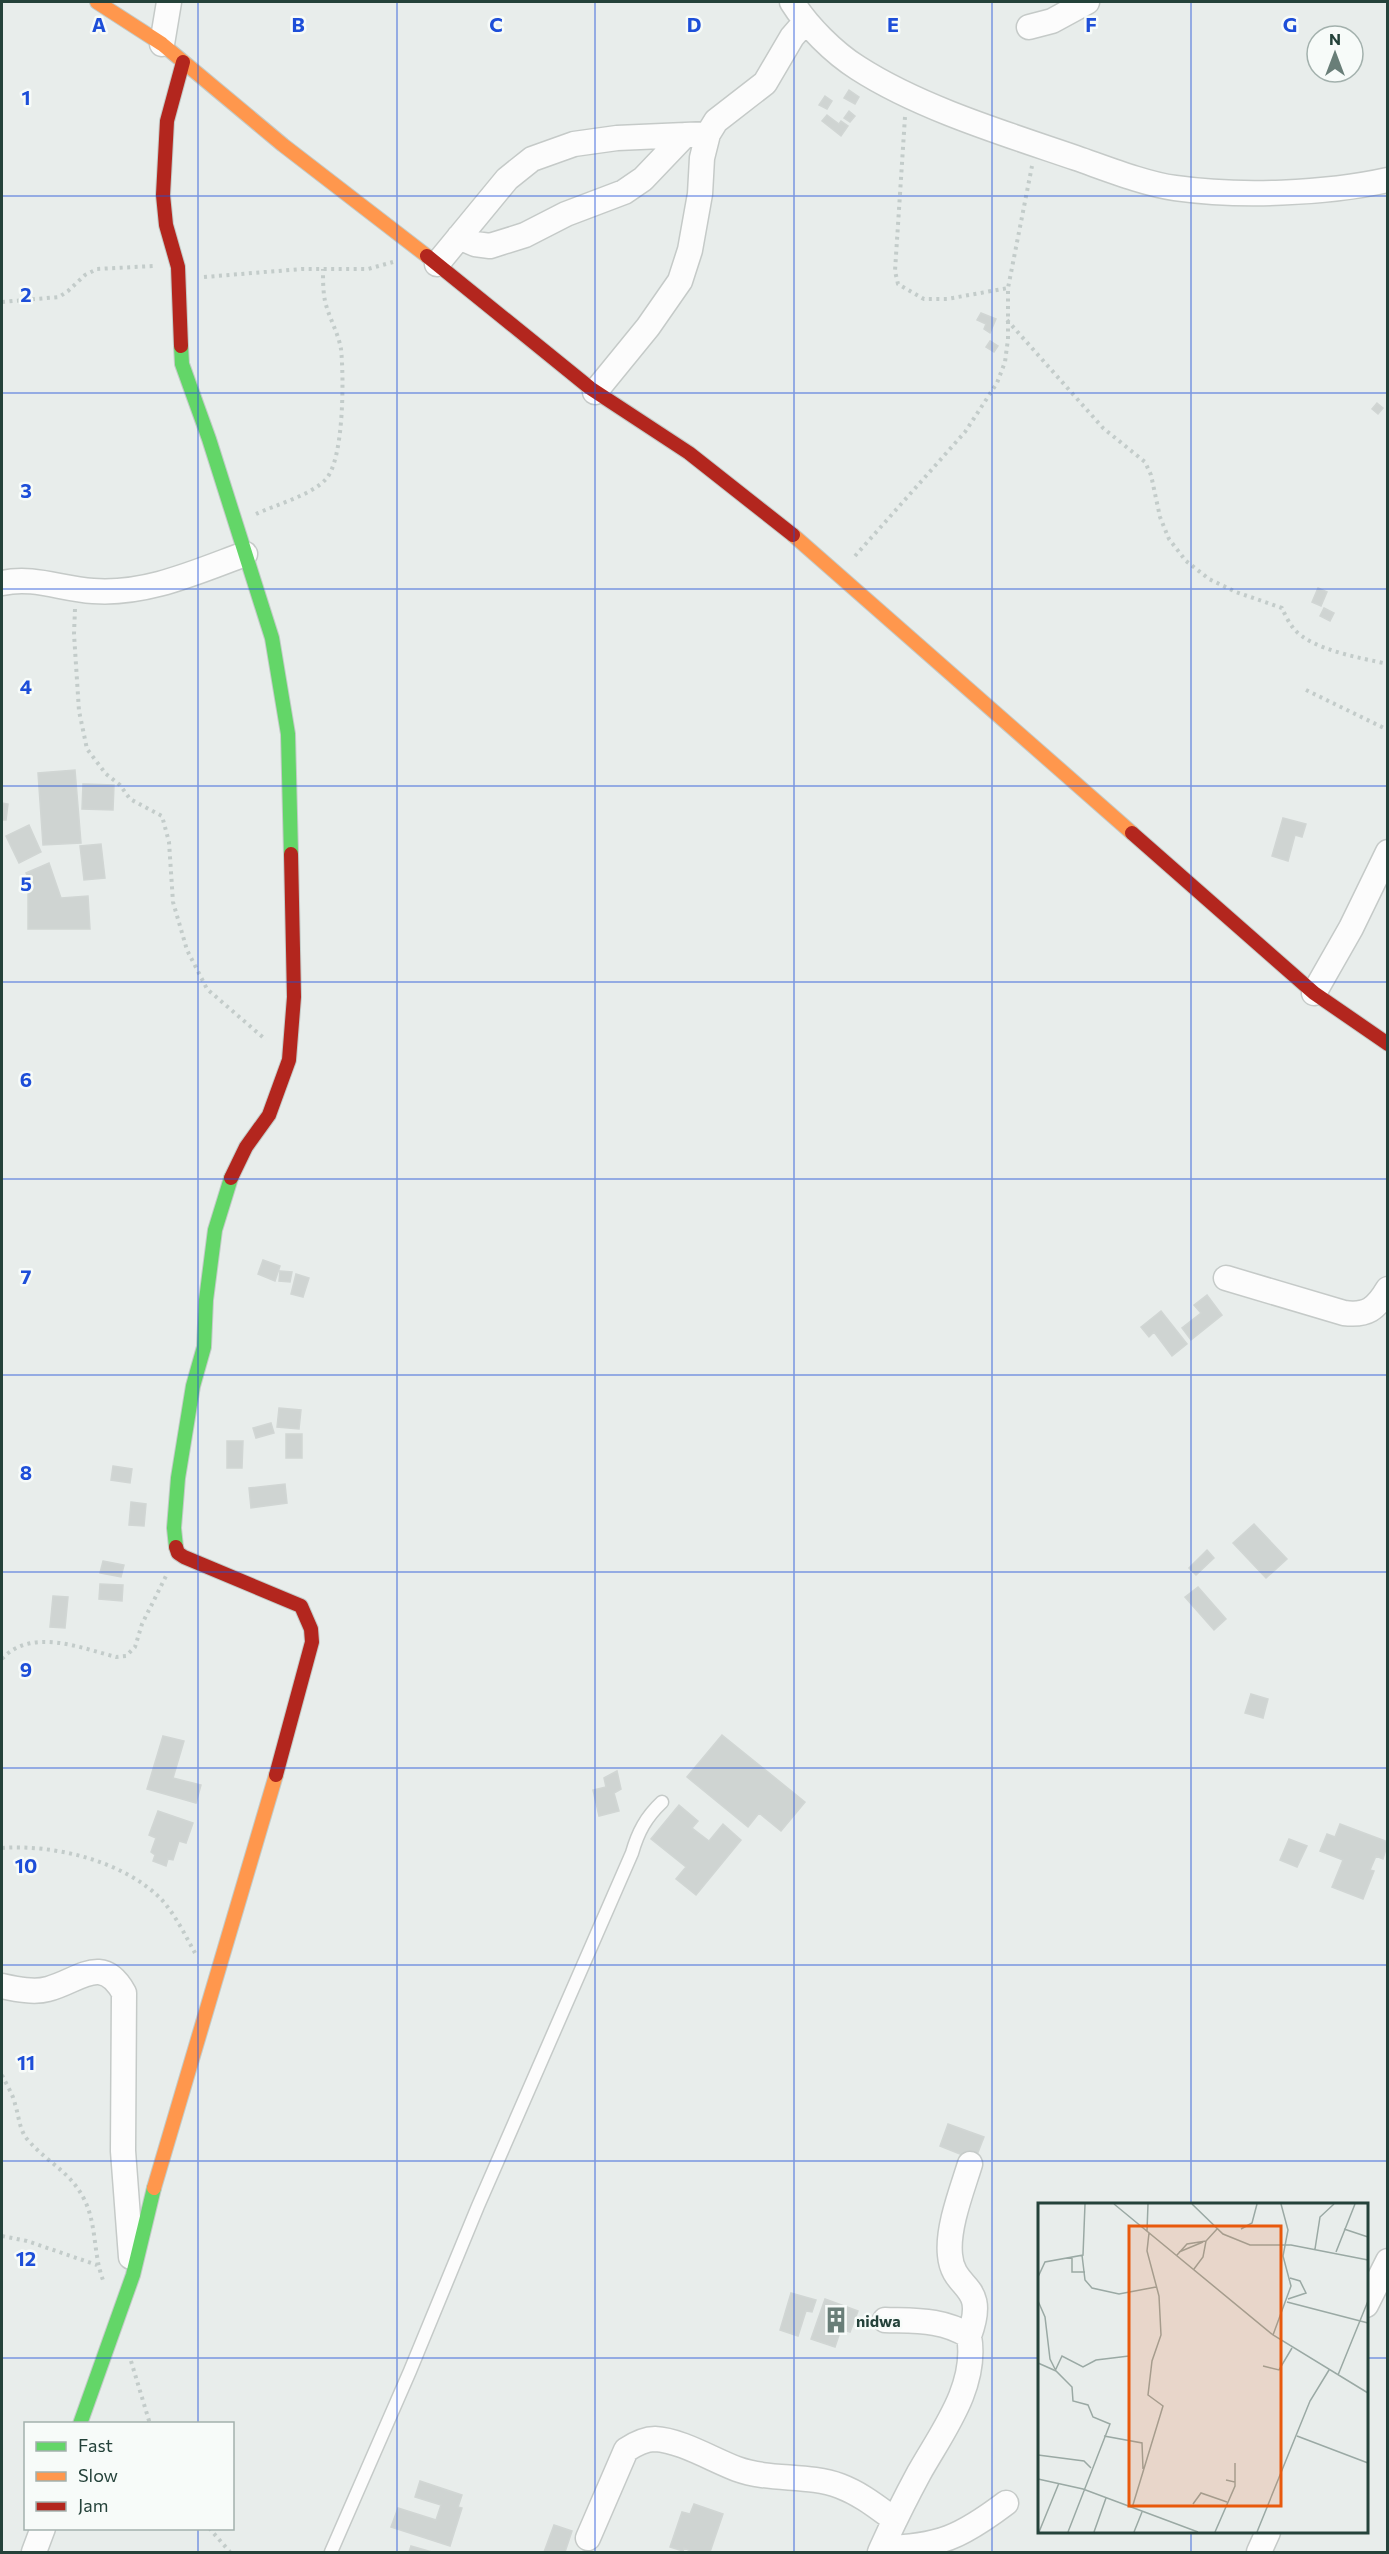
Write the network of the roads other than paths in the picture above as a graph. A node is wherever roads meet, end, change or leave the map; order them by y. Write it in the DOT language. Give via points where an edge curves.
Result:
graph roads {
  1 [pos="97,2"];
  2 [pos="169,2"];
  3 [pos="792,2"];
  4 [pos="1088,2"];
  5 [pos="805,22"];
  6 [pos="1029,27"];
  7 [pos="162,44"];
  8 [pos="183,62"];
  9 [pos="697,135"];
  10 [pos="1388,180"];
  11 [pos="459,237"];
  12 [pos="429,257"];
  13 [pos="595,392"];
  14 [pos="245,554"];
  15 [pos="2,583"];
  16 [pos="1388,852"];
  17 [pos="1314,993"];
  18 [pos="1388,1044"];
  19 [pos="1226,1278"];
  20 [pos="1385,1300"];
  21 [pos="662,1802"];
  22 [pos="2,1986"];
  23 [pos="970,2164"];
  24 [pos="1388,2261"];
  25 [pos="133,2275"];
  26 [pos="1368,2302"];
  27 [pos="885,2320"];
  28 [pos="969,2336"];
  29 [pos="81,2422"];
  30 [pos="1006,2503"];
  31 [pos="895,2520"];
  32 [pos="43,2530"];
  33 [pos="1268,2533"];
  34 [pos="588,2538"];
  35 [pos="881,2550"];
  36 [pos="34,2553"];
  37 [pos="331,2553"];
  38 [pos="1259,2553"];
  1 -- 7 [label="street"];
  2 -- 7 [label="street"];
  3 -- 5 [label="street"];
  4 -- 6 [label="street" via="1052,21"];
  5 -- 9 [label="street" via="765,83"];
  5 -- 10 [label="street" via="857,67 906,95 1035,144 1173,188 1283,192"];
  7 -- 8 [label="street"];
  8 -- 12 [label="street"];
  8 -- 14 [label="street" via="167,121 163,195 178,273 182,364"];
  9 -- 11 [label="street" via="624,192 525,235 490,246"];
  9 -- 11 [label="street" via="574,144 532,159 507,179"];
  9 -- 13 [label="street" via="702,158 700,194 680,280"];
  11 -- 12 [label="street"];
  12 -- 13 [label="street"];
  13 -- 17 [label="street" via="689,453 771,515"];
  14 -- 15 [label="street" via="134,590 92,591 41,581"];
  14 -- 25 [label="street" via="272,638 288,734 294,997 289,1060 268,1115 229,1182 215,1230 204,1347 193,1386 178,1478 175,1545 178,1553 301,1606 312,1642 159,2167"];
  16 -- 17 [label="street"];
  17 -- 18 [label="street"];
  19 -- 20 [label="street" via="1358,1315"];
  21 -- 37 [label="lane" via="639,1831"];
  22 -- 25 [label="street" via="48,1989 94,1971 109,1974 124,1994 123,2151"];
  23 -- 28 [label="street" via="949,2241 955,2272 970,2289 976,2304"];
  24 -- 26 [label="street"];
  25 -- 29 [label="street"];
  27 -- 28 [label="street" via="927,2321 956,2327"];
  28 -- 31 [label="street" via="972,2352 967,2379 953,2415"];
  30 -- 35 [label="street" via="965,2532 941,2542"];
  31 -- 34 [label="street" via="839,2485 761,2475 655,2439 626,2450"];
  31 -- 35 [label="street"];
  32 -- 36 [label="street"];
  33 -- 38 [label="street"];
}
